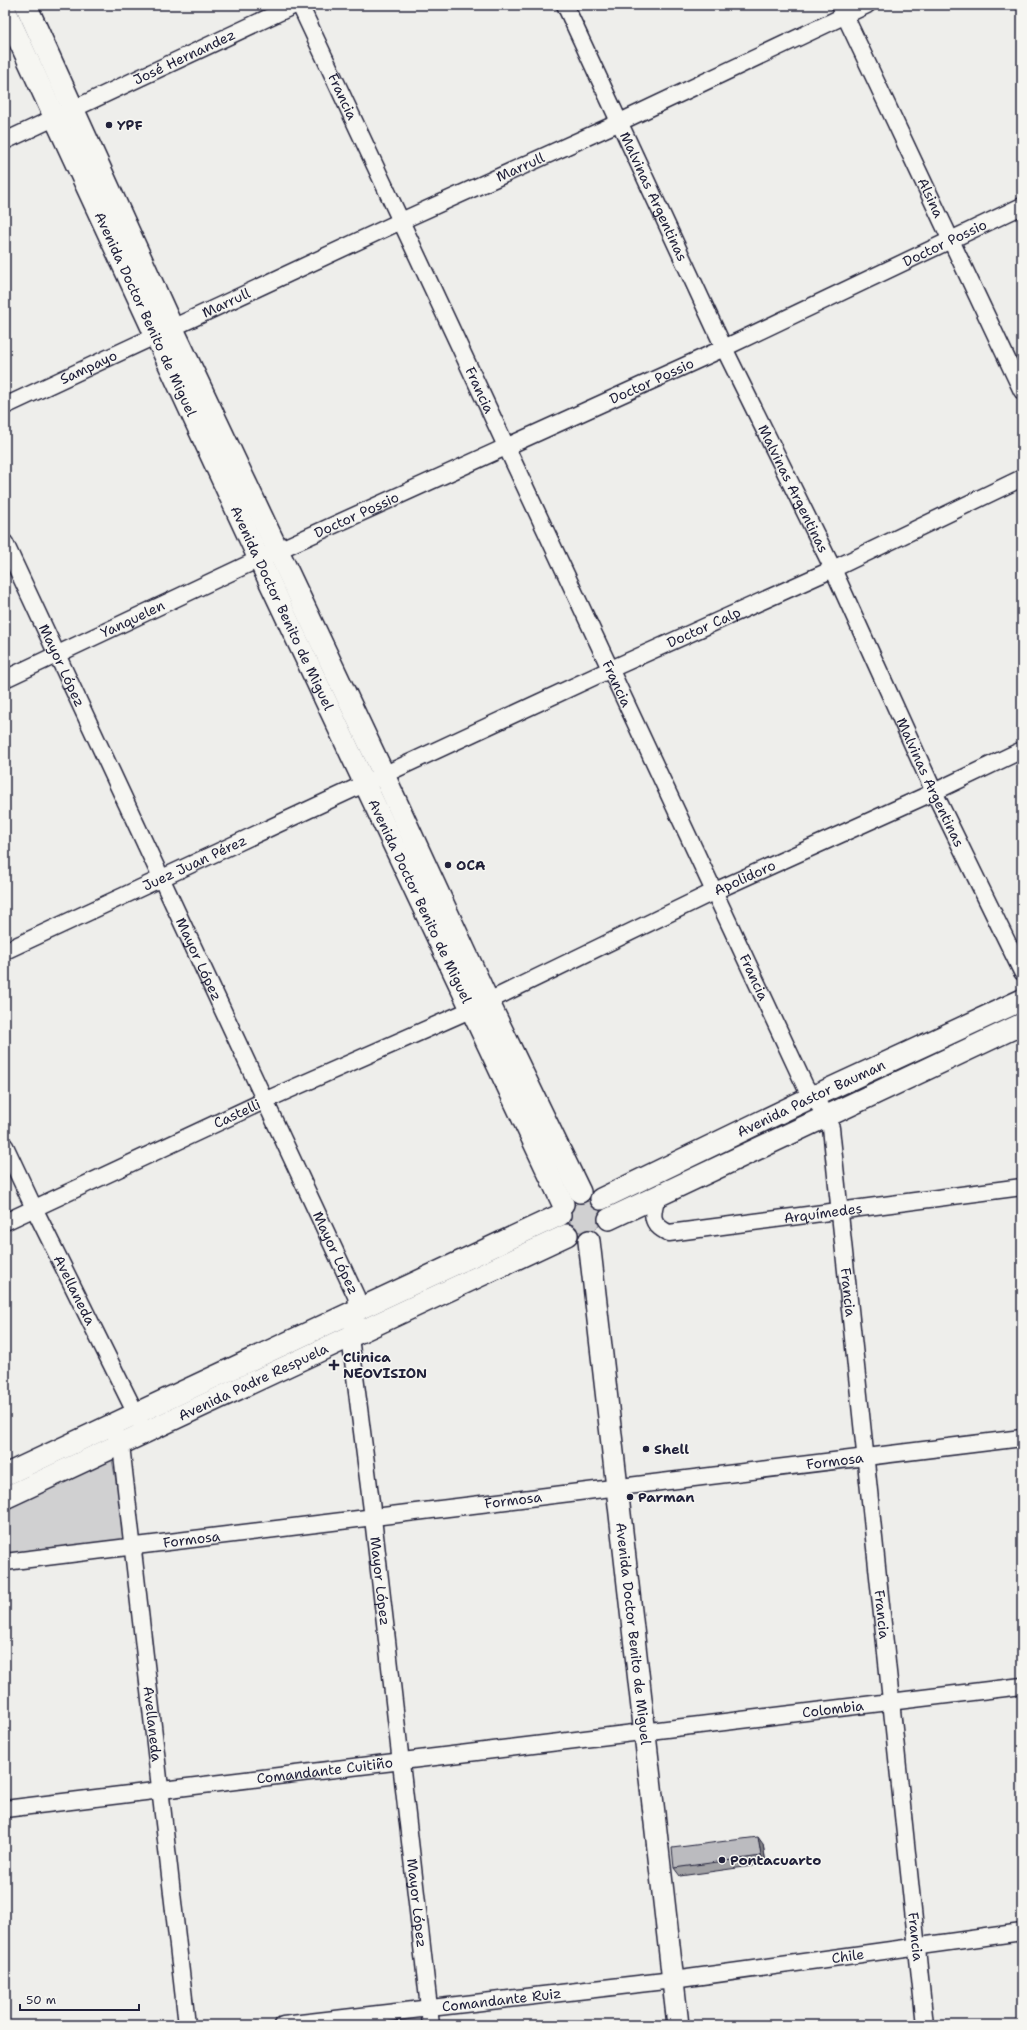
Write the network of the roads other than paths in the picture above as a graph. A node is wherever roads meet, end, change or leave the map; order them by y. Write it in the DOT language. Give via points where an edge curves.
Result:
graph roads {
  1 [pos="26,5"];
  2 [pos="295,5"];
  3 [pos="300,5"];
  4 [pos="565,5"];
  5 [pos="867,5"];
  6 [pos="5,10"];
  7 [pos="843,10"];
  8 [pos="64,113"];
  9 [pos="620,122"];
  10 [pos="5,141"];
  11 [pos="1022,206"];
  12 [pos="401,221"];
  13 [pos="951,239"];
  14 [pos="164,333"];
  15 [pos="724,348"];
  16 [pos="1022,391"];
  17 [pos="5,406"];
  18 [pos="507,446"];
  19 [pos="1022,478"];
  20 [pos="5,543"];
  21 [pos="279,550"];
  22 [pos="260,559"];
  23 [pos="833,569"];
  24 [pos="57,655"];
  25 [pos="611,669"];
  26 [pos="5,679"];
  27 [pos="1022,750"];
  28 [pos="384,775"];
  29 [pos="365,784"];
  30 [pos="934,792"];
  31 [pos="162,878"];
  32 [pos="715,891"];
  33 [pos="5,952"];
  34 [pos="1022,972"];
  35 [pos="1022,1000"];
  36 [pos="479,1005"];
  37 [pos="1022,1024"];
  38 [pos="812,1097"];
  39 [pos="266,1100"];
  40 [pos="826,1115"];
  41 [pos="5,1146"];
  42 [pos="1022,1187"];
  43 [pos="580,1192"];
  44 [pos="658,1196"];
  45 [pos="601,1198"];
  46 [pos="34,1208"];
  47 [pos="561,1209"];
  48 [pos="840,1211"];
  49 [pos="609,1219"];
  50 [pos="5,1222"];
  51 [pos="567,1235"];
  52 [pos="589,1241"];
  53 [pos="358,1310"];
  54 [pos="350,1337"];
  55 [pos="136,1414"];
  56 [pos="110,1426"];
  57 [pos="145,1433"];
  58 [pos="1022,1438"];
  59 [pos="121,1445"];
  60 [pos="866,1458"];
  61 [pos="5,1475"];
  62 [pos="617,1489"];
  63 [pos="5,1498"];
  64 [pos="373,1518"];
  65 [pos="134,1547"];
  66 [pos="5,1562"];
  67 [pos="1022,1686"];
  68 [pos="891,1702"];
  69 [pos="645,1732"];
  70 [pos="401,1762"];
  71 [pos="161,1790"];
  72 [pos="5,1809"];
  73 [pos="1022,1932"];
  74 [pos="917,1946"];
  75 [pos="673,1980"];
  76 [pos="429,2008"];
  77 [pos="187,2025"];
  78 [pos="283,2025"];
  79 [pos="431,2025"];
  80 [pos="678,2025"];
  81 [pos="925,2025"];
  1 -- 8 [label="main road, Avenida Doctor Benito de Miguel"];
  2 -- 8 [label="street, José Hernandez"];
  3 -- 12 [label="street, Francia"];
  4 -- 9 [label="street, Malvinas Argentinas"];
  5 -- 7 [label="street, Marrull"];
  6 -- 8 [label="main road, Avenida Doctor Benito de Miguel"];
  7 -- 9 [label="street, Marrull"];
  7 -- 13 [label="street, Alsina"];
  8 -- 10 [label="street, José Hernandez"];
  8 -- 14 [label="main road, Avenida Doctor Benito de Miguel"];
  9 -- 12 [label="street, Marrull"];
  9 -- 15 [label="street, Malvinas Argentinas"];
  11 -- 13 [label="street, Doctor Possio"];
  12 -- 14 [label="street, Marrull"];
  12 -- 18 [label="street, Francia"];
  13 -- 15 [label="street, Doctor Possio"];
  13 -- 16 [label="street, Alsina"];
  14 -- 17 [label="street, Sampayo"];
  14 -- 21 [label="main road, Avenida Doctor Benito de Miguel"];
  14 -- 22 [label="main road, Avenida Doctor Benito de Miguel"];
  15 -- 18 [label="street, Doctor Possio"];
  15 -- 23 [label="street, Malvinas Argentinas"];
  18 -- 21 [label="street, Doctor Possio"];
  18 -- 25 [label="street, Francia"];
  19 -- 23 [label="street, Doctor Calp"];
  20 -- 24 [label="street, Mayor López"];
  21 -- 22 [label="street, Doctor Possio"];
  21 -- 28 [label="main road, Avenida Doctor Benito de Miguel"];
  22 -- 24 [label="street, Yanquelen"];
  22 -- 29 [label="main road, Avenida Doctor Benito de Miguel"];
  23 -- 25 [label="street, Doctor Calp"];
  23 -- 30 [label="street, Malvinas Argentinas"];
  24 -- 26 [label="street, Yanquelen"];
  24 -- 31 [label="street, Mayor López"];
  25 -- 28 [label="street, Doctor Calp"];
  25 -- 32 [label="street, Francia"];
  27 -- 30 [label="street, Apolidoro"];
  28 -- 29 [label="street, Juez Juan Pérez"];
  28 -- 36 [label="main road, Avenida Doctor Benito de Miguel"];
  29 -- 31 [label="street, Juez Juan Pérez"];
  29 -- 36 [label="main road, Avenida Doctor Benito de Miguel"];
  30 -- 32 [label="street, Apolidoro"];
  30 -- 34 [label="street, Malvinas Argentinas"];
  31 -- 33 [label="street, Juez Juan Pérez"];
  31 -- 39 [label="street, Mayor López"];
  32 -- 36 [label="street, Apolidoro"];
  32 -- 38 [label="street, Francia"];
  35 -- 38 [label="main road, Avenida Pastor Bauman"];
  36 -- 39 [label="street, Castelli"];
  36 -- 43 [label="main road, Avenida Doctor Benito de Miguel"];
  36 -- 47 [label="main road, Avenida Doctor Benito de Miguel"];
  37 -- 40 [label="main road, Avenida Pastor Bauman"];
  38 -- 40 [label="street, Francia"];
  38 -- 45 [label="main road, Avenida Pastor Bauman"];
  39 -- 46 [label="street, Castelli"];
  39 -- 53 [label="street, Mayor López" via="356,1296"];
  40 -- 44 [label="main road, Avenida Pastor Bauman"];
  40 -- 48 [label="street, Francia" via="831,1128"];
  41 -- 46 [label="street, Avellaneda"];
  42 -- 48 [label="street, Arquímedes"];
  43 -- 45 [label="main road" via="590,1192"];
  43 -- 47 [label="main road" via="571,1196"];
  44 -- 48 [label="street, Arquímedes" via="653,1212 654,1221 660,1229 669,1233"];
  44 -- 49 [label="main road, Avenida Pastor Bauman"];
  45 -- 49 [label="main road" via="609,1211"];
  46 -- 50 [label="street, Castelli"];
  46 -- 55 [label="street, Avellaneda"];
  47 -- 51 [label="main road" via="560,1222"];
  47 -- 53 [label="main road, Avenida Padre Respuela"];
  48 -- 60 [label="street, Francia"];
  49 -- 52 [label="main road" via="603,1234"];
  51 -- 52 [label="main road" via="574,1239"];
  51 -- 54 [label="main road, Avenida Padre Respuela"];
  52 -- 62 [label="main road, Avenida Doctor Benito de Miguel"];
  53 -- 54 [label="street, Mayor López"];
  53 -- 55 [label="main road, Avenida Padre Respuela"];
  54 -- 57 [label="main road, Avenida Padre Respuela"];
  54 -- 64 [label="street, Mayor López"];
  55 -- 56 [label="main road, Avenida Padre Respuela"];
  55 -- 57 [label="street, Avellaneda"];
  56 -- 59 [label="street, Avellaneda"];
  56 -- 61 [label="main road, Avenida Padre Respuela"];
  57 -- 59 [label="main road, Avenida Padre Respuela"];
  58 -- 60 [label="street, Formosa"];
  59 -- 63 [label="main road, Avenida Padre Respuela"];
  59 -- 65 [label="street, Avellaneda"];
  60 -- 62 [label="street, Formosa"];
  60 -- 68 [label="street, Francia"];
  62 -- 64 [label="street, Formosa"];
  62 -- 69 [label="main road, Avenida Doctor Benito de Miguel"];
  64 -- 65 [label="street, Formosa"];
  64 -- 70 [label="street, Mayor López"];
  65 -- 66 [label="street, Formosa"];
  65 -- 71 [label="street, Avellaneda"];
  67 -- 68 [label="street, Colombia"];
  68 -- 69 [label="street, Colombia"];
  68 -- 74 [label="street, Francia"];
  69 -- 70 [label="street, Comandante Cuitiño"];
  69 -- 75 [label="main road, Avenida Doctor Benito de Miguel"];
  70 -- 71 [label="street, Comandante Cuitiño"];
  70 -- 76 [label="street, Mayor López"];
  71 -- 72 [label="street, Comandante Cuitiño"];
  71 -- 77 [label="street, Avellaneda"];
  73 -- 74 [label="street, Chile"];
  74 -- 75 [label="street, Chile"];
  74 -- 81 [label="street, Francia"];
  75 -- 76 [label="street, Comandante Ruiz"];
  75 -- 80 [label="main road, Avenida Doctor Benito de Miguel"];
  76 -- 78 [label="street, Comandante Ruiz"];
  76 -- 79 [label="street, Mayor López"];
}
